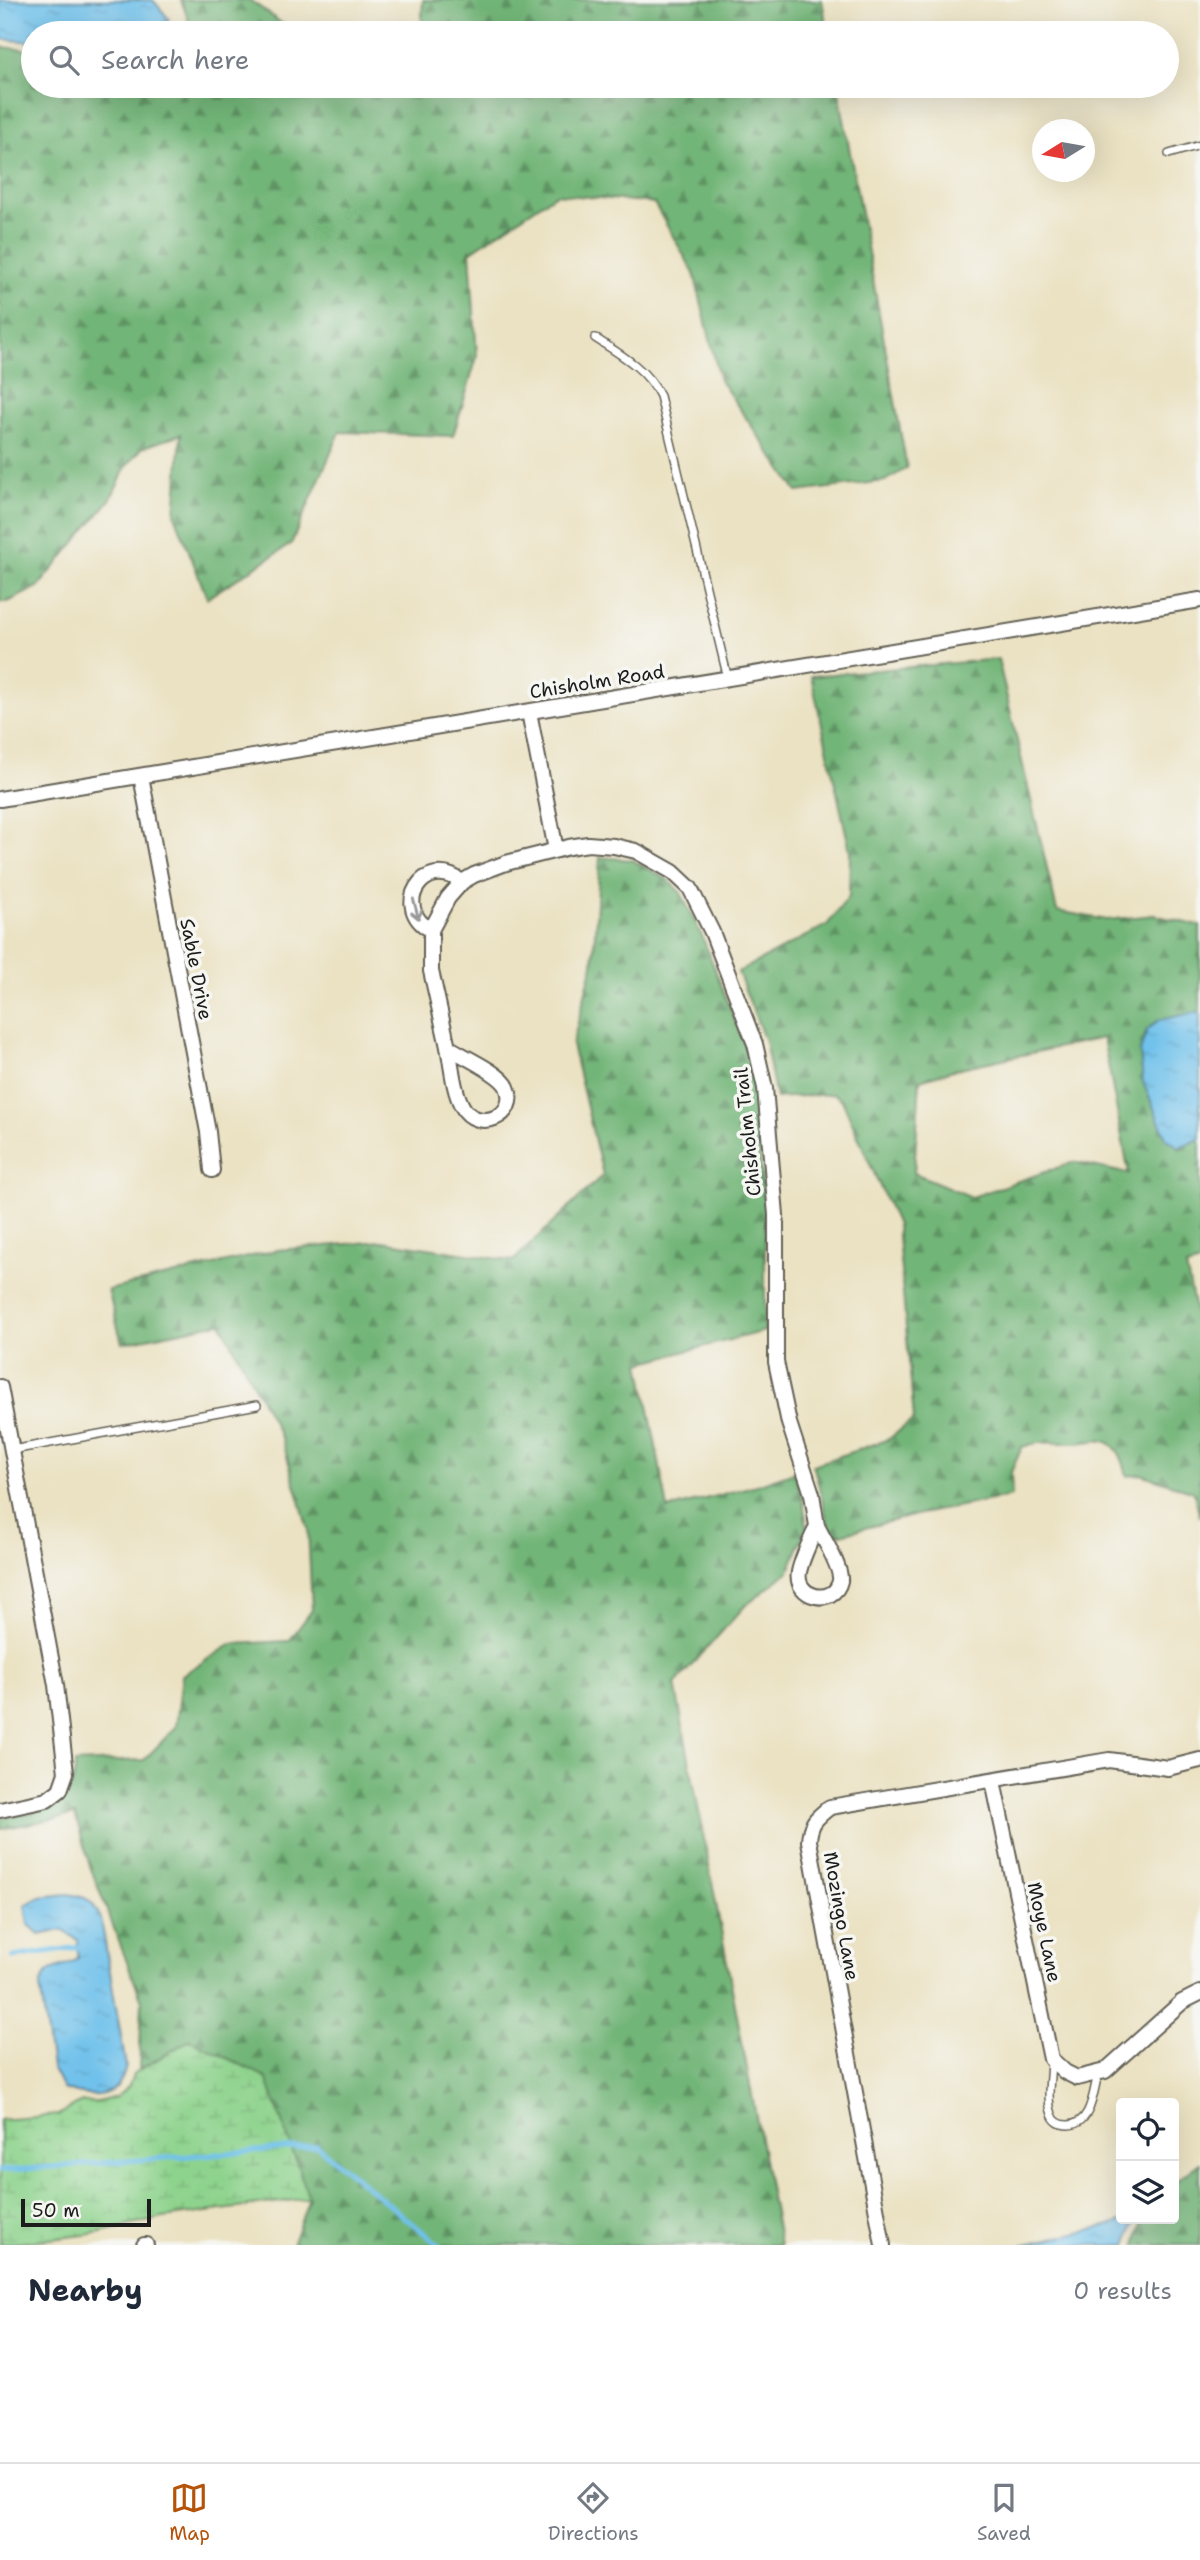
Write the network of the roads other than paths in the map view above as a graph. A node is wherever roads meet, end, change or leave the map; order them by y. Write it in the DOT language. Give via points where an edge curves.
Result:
graph roads {
  1 [pos="1200,145"];
  2 [pos="1169,154"];
  3 [pos="595,338"];
  4 [pos="1200,600"];
  5 [pos="728,679"];
  6 [pos="529,712"];
  7 [pos="141,776"];
  8 [pos="0,799"];
  9 [pos="556,850"];
  10 [pos="462,882"];
  11 [pos="431,930"];
  12 [pos="448,1047"];
  13 [pos="212,1170"];
  14 [pos="0,1387"];
  15 [pos="257,1405"];
  16 [pos="12,1450"];
  17 [pos="817,1526"];
  18 [pos="1200,1760"];
  19 [pos="993,1781"];
  20 [pos="0,1810"];
  21 [pos="1200,1993"];
  22 [pos="1051,2059"];
  23 [pos="1098,2073"];
  24 [pos="883,2245"];
  1 -- 2 [label="lane"];
  3 -- 5 [label="lane" via="631,361 653,382 660,396"];
  4 -- 5 [label="street, Chisholm Road"];
  5 -- 6 [label="street, Chisholm Road"];
  6 -- 7 [label="street, Chisholm Road"];
  6 -- 9 [label="street"];
  7 -- 8 [label="street, Chisholm Road"];
  7 -- 13 [label="street, Sable Drive"];
  9 -- 10 [label="street, Chisholm Trail" via="506,863"];
  9 -- 17 [label="street, Chisholm Trail" via="588,845 636,851 673,872 690,888 712,932 750,1031 765,1087 776,1215 776,1362"];
  10 -- 11 [label="street, Chisholm Trail" via="447,898"];
  10 -- 11 [label="street, one-way" via="443,873 432,874 415,889 414,912"];
  11 -- 12 [label="street, Chisholm Trail" via="431,971"];
  12 -- 12 [label="street, Chisholm Trail" via="463,1108 481,1121 499,1116 507,1107 507,1087"];
  14 -- 16 [label="street"];
  15 -- 16 [label="lane"];
  16 -- 20 [label="street" via="56,1685 66,1773 60,1790 47,1800"];
  18 -- 19 [label="street, Mozingo Lane" via="1168,1769 1110,1760"];
  19 -- 22 [label="street, Moye Lane"];
  19 -- 24 [label="street, Mozingo Lane" via="830,1807 810,1827"];
  21 -- 23 [label="street" via="1182,2002"];
  22 -- 23 [label="street" via="1077,2078"];
  22 -- 23 [label="lane" via="1050,2111 1064,2126 1078,2124 1088,2114"];
}
